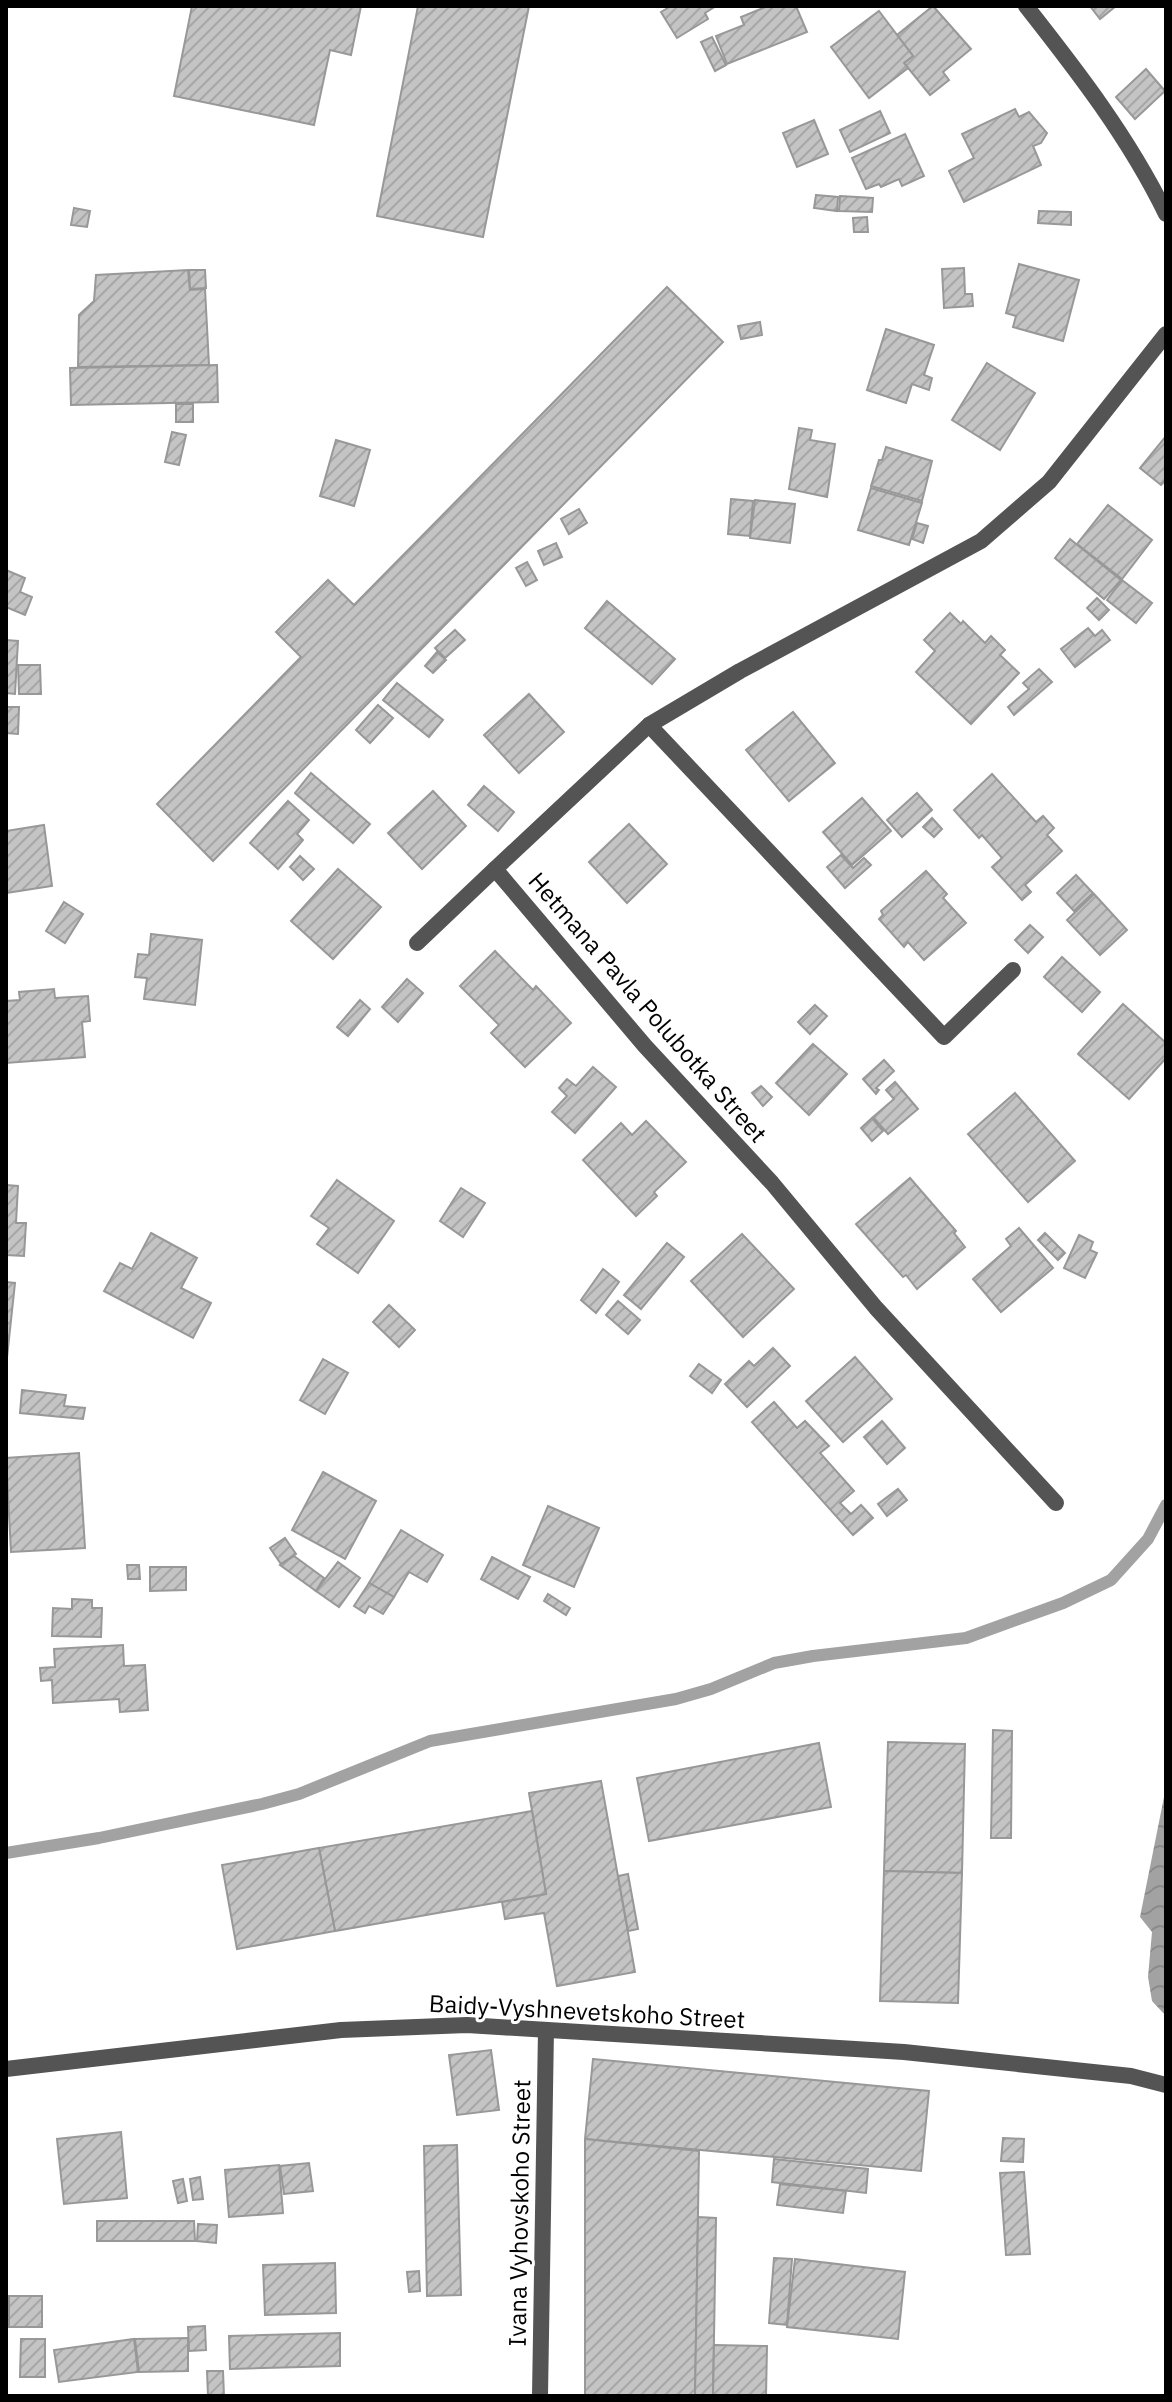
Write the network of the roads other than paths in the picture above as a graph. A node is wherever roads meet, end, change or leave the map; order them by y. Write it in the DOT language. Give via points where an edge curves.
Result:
graph roads {
  1 [pos="1026,6"];
  2 [pos="1166,214"];
  3 [pos="1166,334"];
  4 [pos="649,725"];
  5 [pos="495,869"];
  6 [pos="417,943"];
  7 [pos="1013,970"];
  8 [pos="1056,1503"];
  9 [pos="546,2030"];
  10 [pos="6,2069"];
  11 [pos="1166,2085"];
  12 [pos="540,2396"];
  1 -- 2 [label="street" via="1086,83"];
  3 -- 4 [label="street, Hetmana Pavla Polubotka Street" via="1049,482 981,541"];
  4 -- 5 [label="street, Hetmana Pavla Polubotka Street"];
  4 -- 7 [label="street" via="944,1037"];
  5 -- 6 [label="street"];
  5 -- 8 [label="street, Hetmana Pavla Polubotka Street" via="876,1308"];
  9 -- 10 [label="street, Baidy-Vyshnevetskoho Street" via="467,2025 341,2030"];
  9 -- 11 [label="street, Baidy-Vyshnevetskoho Street" via="904,2052 1131,2076"];
  9 -- 12 [label="street, Ivana Vyhovskoho Street"];
}
